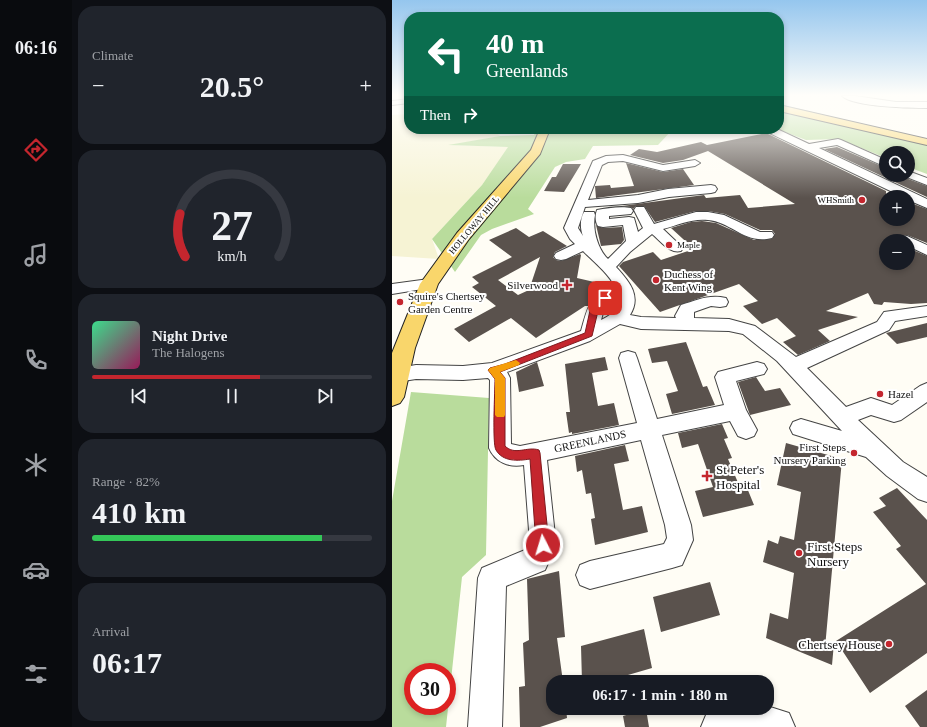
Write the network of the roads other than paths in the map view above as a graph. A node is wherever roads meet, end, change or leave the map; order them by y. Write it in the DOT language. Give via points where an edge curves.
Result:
graph roads {
  1 [pos="874,130"];
  2 [pos="543,134"];
  3 [pos="781,134"];
  4 [pos="927,142"];
  5 [pos="807,147"];
  6 [pos="683,155"];
  7 [pos="879,161"];
  8 [pos="847,175"];
  9 [pos="915,177"];
  10 [pos="927,182"];
  11 [pos="887,185"];
  12 [pos="712,189"];
  13 [pos="891,190"];
  14 [pos="915,202"];
  15 [pos="580,204"];
  16 [pos="927,204"];
  17 [pos="639,205"];
  18 [pos="927,208"];
  19 [pos="589,215"];
  20 [pos="652,228"];
  21 [pos="767,235"];
  22 [pos="633,241"];
  23 [pos="915,244"];
  24 [pos="584,245"];
  25 [pos="676,248"];
  26 [pos="927,251"];
  27 [pos="561,256"];
  28 [pos="603,262"];
  29 [pos="430,284"];
  30 [pos="392,289"];
  31 [pos="627,297"];
  32 [pos="720,302"];
  33 [pos="927,311"];
  34 [pos="618,318"];
  35 [pos="687,324"];
  36 [pos="589,334"];
  37 [pos="628,358"];
  38 [pos="793,366"];
  39 [pos="757,369"];
  40 [pos="493,370"];
  41 [pos="397,375"];
  42 [pos="927,391"];
  43 [pos="392,397"];
  44 [pos="736,411"];
  45 [pos="842,417"];
  46 [pos="801,428"];
  47 [pos="649,429"];
  48 [pos="746,430"];
  49 [pos="874,450"];
  50 [pos="535,453"];
  51 [pos="927,491"];
  52 [pos="590,575"];
  53 [pos="485,727"];
  54 [pos="718,727"];
  55 [pos="778,727"];
  1 -- 4 [label="main road"];
  2 -- 29 [label="main road, HOLLOWAY HILL" via="536,151 463,236"];
  3 -- 5 [label="street" via="784,135 782,138"];
  5 -- 7 [label="street" via="838,142"];
  5 -- 8 [label="street" via="805,152"];
  5 -- 11 [label="street"];
  6 -- 15 [label="street" via="698,165 663,168 627,158 602,160 597,163"];
  9 -- 10 [label="street"];
  11 -- 13 [label="street"];
  11 -- 16 [label="street"];
  12 -- 17 [label="street" via="668,192"];
  14 -- 18 [label="street"];
  15 -- 17 [label="street"];
  15 -- 24 [label="street" via="571,228"];
  17 -- 20 [label="street"];
  17 -- 22 [label="street" via="602,214 603,223 629,221"];
  19 -- 28 [label="street" via="587,229"];
  20 -- 21 [label="street" via="696,216 708,216 719,218 758,236"];
  20 -- 22 [label="street"];
  20 -- 25 [label="street"];
  22 -- 28 [label="street"];
  23 -- 26 [label="street"];
  24 -- 27 [label="street"];
  24 -- 28 [label="street"];
  28 -- 31 [label="street" via="624,286"];
  29 -- 30 [label="street"];
  29 -- 41 [label="main road, HOLLOWAY HILL" via="411,329"];
  31 -- 34 [label="street" via="623,312"];
  31 -- 36 [label="street" via="612,296 598,303"];
  32 -- 35 [label="street" via="710,300 687,309 684,316"];
  33 -- 38 [label="street" via="890,316 883,326"];
  34 -- 35 [label="street" via="641,323"];
  34 -- 36 [label="street"];
  35 -- 38 [label="street" via="740,327 761,338"];
  36 -- 40 [label="street"];
  37 -- 47 [label="street"];
  38 -- 45 [label="street"];
  39 -- 44 [label="street" via="725,377"];
  40 -- 41 [label="street" via="462,374 416,372"];
  40 -- 50 [label="street, GREENLANDS" via="500,378 500,448 506,454 520,456"];
  41 -- 43 [label="main road, HOLLOWAY HILL"];
  42 -- 45 [label="street" via="894,414 871,406"];
  44 -- 47 [label="street, GREENLANDS"];
  44 -- 48 [label="street"];
  45 -- 49 [label="street"];
  46 -- 49 [label="street"];
  47 -- 50 [label="street, GREENLANDS"];
  47 -- 52 [label="street" via="678,525 680,540 672,554"];
  49 -- 51 [label="street"];
  50 -- 53 [label="street" via="543,545 536,560 492,578"];
  54 -- 55 [label="street" via="759,721"];
}
